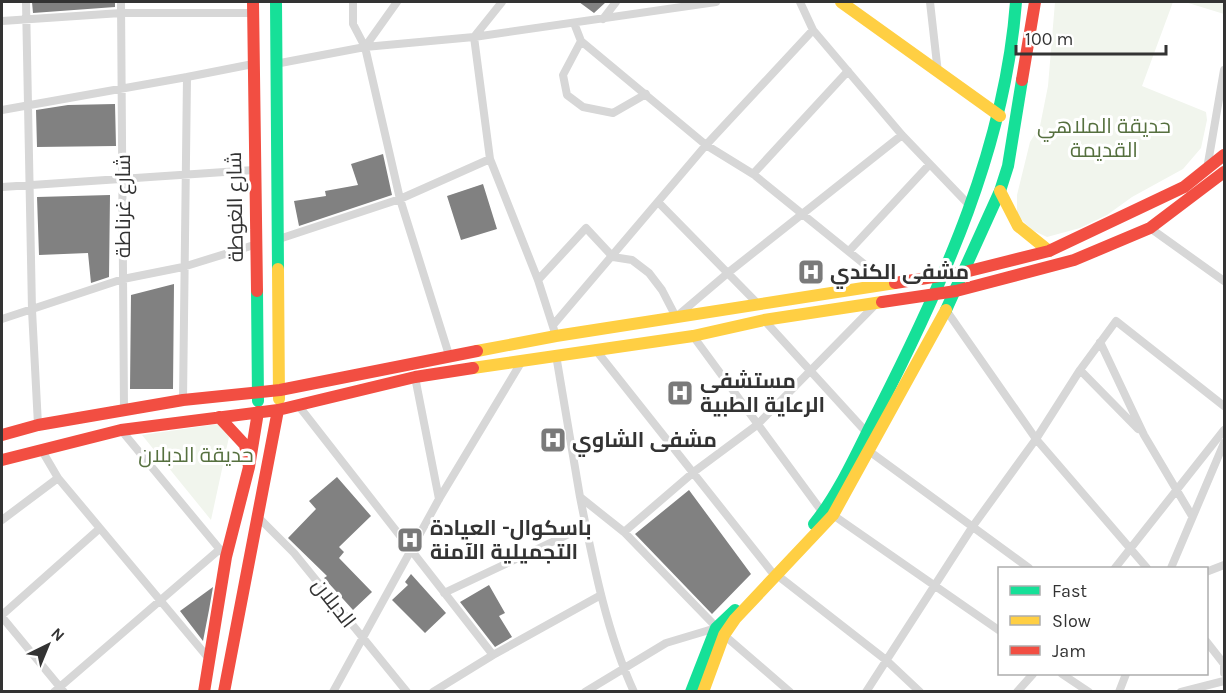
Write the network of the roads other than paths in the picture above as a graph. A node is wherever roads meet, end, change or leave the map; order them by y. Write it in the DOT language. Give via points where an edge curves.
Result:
graph roads {
  1 [pos="26,2"];
  2 [pos="121,2"];
  3 [pos="276,2"];
  4 [pos="353,2"];
  5 [pos="397,2"];
  6 [pos="502,2"];
  7 [pos="616,2"];
  8 [pos="716,2"];
  9 [pos="800,2"];
  10 [pos="841,2"];
  11 [pos="930,2"];
  12 [pos="1016,2"];
  13 [pos="1035,2"];
  14 [pos="253,8"];
  15 [pos="121,13"];
  16 [pos="27,19"];
  17 [pos="603,19"];
  18 [pos="2,21"];
  19 [pos="574,23"];
  20 [pos="813,30"];
  21 [pos="474,37"];
  22 [pos="581,42"];
  23 [pos="365,47"];
  24 [pos="253,64"];
  25 [pos="275,64"];
  26 [pos="1224,70"];
  27 [pos="848,71"];
  28 [pos="938,73"];
  29 [pos="187,77"];
  30 [pos="122,89"];
  31 [pos="646,94"];
  32 [pos="29,106"];
  33 [pos="2,110"];
  34 [pos="1000,116"];
  35 [pos="902,135"];
  36 [pos="706,145"];
  37 [pos="1224,155"];
  38 [pos="490,159"];
  39 [pos="929,165"];
  40 [pos="1207,169"];
  41 [pos="254,170"];
  42 [pos="1224,172"];
  43 [pos="753,174"];
  44 [pos="185,175"];
  45 [pos="122,179"];
  46 [pos="30,186"];
  47 [pos="2,188"];
  48 [pos="1000,191"];
  49 [pos="400,199"];
  50 [pos="658,202"];
  51 [pos="971,207"];
  52 [pos="803,214"];
  53 [pos="1150,228"];
  54 [pos="279,239"];
  55 [pos="254,246"];
  56 [pos="849,250"];
  57 [pos="1049,251"];
  58 [pos="613,257"];
  59 [pos="183,267"];
  60 [pos="729,272"];
  61 [pos="965,272"];
  62 [pos="941,277"];
  63 [pos="123,279"];
  64 [pos="538,280"];
  65 [pos="1224,281"];
  66 [pos="890,285"];
  67 [pos="956,291"];
  68 [pos="935,293"];
  69 [pos="879,301"];
  70 [pos="759,305"];
  71 [pos="32,310"];
  72 [pos="946,310"];
  73 [pos="676,317"];
  74 [pos="2,318"];
  75 [pos="764,320"];
  76 [pos="555,330"];
  77 [pos="693,336"];
  78 [pos="1100,342"];
  79 [pos="595,349"];
  80 [pos="449,355"];
  81 [pos="556,355"];
  82 [pos="522,361"];
  83 [pos="1080,370"];
  84 [pos="813,371"];
  85 [pos="415,377"];
  86 [pos="280,390"];
  87 [pos="259,394"];
  88 [pos="183,400"];
  89 [pos="298,405"];
  90 [pos="1224,406"];
  91 [pos="124,410"];
  92 [pos="278,410"];
  93 [pos="258,412"];
  94 [pos="219,417"];
  95 [pos="38,425"];
  96 [pos="757,425"];
  97 [pos="121,430"];
  98 [pos="1224,430"];
  99 [pos="868,434"];
  100 [pos="2,435"];
  101 [pos="1144,435"];
  102 [pos="1036,439"];
  103 [pos="1224,443"];
  104 [pos="41,449"];
  105 [pos="869,451"];
  106 [pos="2,460"];
  107 [pos="249,467"];
  108 [pos="695,471"];
  109 [pos="58,478"];
  110 [pos="1176,490"];
  111 [pos="580,497"];
  112 [pos="439,499"];
  113 [pos="828,514"];
  114 [pos="1192,516"];
  115 [pos="258,518"];
  116 [pos="2,520"];
  117 [pos="586,526"];
  118 [pos="973,526"];
  119 [pos="99,529"];
  120 [pos="624,532"];
  121 [pos="1130,550"];
  122 [pos="410,551"];
  123 [pos="223,553"];
  124 [pos="1224,566"];
  125 [pos="1028,567"];
  126 [pos="1116,567"];
  127 [pos="1146,567"];
  128 [pos="1171,567"];
  129 [pos="1208,571"];
  130 [pos="774,573"];
  131 [pos="936,586"];
  132 [pos="444,593"];
  133 [pos="601,596"];
  134 [pos="159,601"];
  135 [pos="2,616"];
  136 [pos="998,630"];
  137 [pos="720,632"];
  138 [pos="362,638"];
  139 [pos="1208,643"];
  140 [pos="493,655"];
  141 [pos="210,660"];
  142 [pos="886,660"];
  143 [pos="624,670"];
  144 [pos="1224,673"];
  145 [pos="1033,675"];
  146 [pos="1064,675"];
  147 [pos="1126,675"];
  148 [pos="1224,682"];
  149 [pos="59,690"];
  150 [pos="225,690"];
  151 [pos="204,692"];
  152 [pos="333,692"];
  153 [pos="407,692"];
  154 [pos="433,692"];
  155 [pos="585,692"];
  156 [pos="634,692"];
  157 [pos="692,692"];
  158 [pos="703,692"];
  159 [pos="790,692"];
  160 [pos="866,692"];
  161 [pos="920,692"];
  162 [pos="1017,692"];
  163 [pos="1089,692"];
  164 [pos="1119,692"];
  165 [pos="1181,692"];
  166 [pos="1223,692"];
  1 -- 16 [label="street"];
  2 -- 15 [label="street, شارع غرناطة"];
  3 -- 25 [label="main road"];
  4 -- 23 [label="street" via="353,24"];
  5 -- 23 [label="street"];
  6 -- 21 [label="street"];
  7 -- 17 [label="street"];
  8 -- 17 [label="street"];
  9 -- 20 [label="street"];
  10 -- 28 [label="main road"];
  11 -- 28 [label="street"];
  12 -- 34 [label="main road"];
  13 -- 48 [label="main road" via="1008,166"];
  14 -- 15 [label="street"];
  14 -- 24 [label="main road, شارع الغوطة"];
  15 -- 16 [label="street"];
  15 -- 30 [label="street, شارع غرناطة"];
  16 -- 18 [label="street"];
  16 -- 32 [label="street"];
  17 -- 19 [label="street"];
  19 -- 21 [label="street"];
  19 -- 22 [label="street"];
  20 -- 27 [label="street"];
  20 -- 36 [label="street"];
  21 -- 23 [label="street"];
  21 -- 38 [label="street"];
  22 -- 31 [label="street"];
  22 -- 31 [label="street" via="563,75 567,95 583,107 612,113"];
  23 -- 25 [label="street"];
  23 -- 49 [label="street"];
  24 -- 29 [label="street"];
  24 -- 41 [label="main road, شارع الغوطة"];
  25 -- 54 [label="main road"];
  26 -- 40 [label="street"];
  27 -- 35 [label="street"];
  27 -- 43 [label="street"];
  28 -- 34 [label="main road"];
  29 -- 30 [label="street"];
  29 -- 44 [label="street"];
  30 -- 32 [label="street"];
  30 -- 45 [label="street, شارع غرناطة"];
  31 -- 36 [label="street"];
  32 -- 33 [label="street"];
  32 -- 46 [label="street"];
  34 -- 51 [label="main road"];
  35 -- 39 [label="street"];
  35 -- 52 [label="street"];
  36 -- 43 [label="street"];
  36 -- 50 [label="street"];
  37 -- 40 [label="main road"];
  38 -- 49 [label="street"];
  38 -- 64 [label="street"];
  39 -- 51 [label="street"];
  39 -- 56 [label="street"];
  40 -- 57 [label="main road" via="1184,187"];
  41 -- 44 [label="street"];
  41 -- 55 [label="main road, شارع الغوطة"];
  42 -- 53 [label="main road"];
  43 -- 52 [label="street"];
  44 -- 45 [label="street"];
  44 -- 59 [label="street"];
  45 -- 46 [label="street"];
  45 -- 63 [label="street, شارع غرناطة"];
  46 -- 47 [label="street"];
  46 -- 71 [label="street"];
  48 -- 57 [label="main road" via="1018,228"];
  48 -- 61 [label="main road"];
  49 -- 54 [label="street"];
  49 -- 80 [label="street"];
  50 -- 58 [label="street"];
  50 -- 60 [label="street"];
  51 -- 62 [label="main road"];
  52 -- 56 [label="street"];
  52 -- 60 [label="street"];
  53 -- 65 [label="street"];
  53 -- 67 [label="main road" via="1074,260"];
  54 -- 86 [label="main road"];
  55 -- 59 [label="street"];
  55 -- 87 [label="main road, شارع الغوطة"];
  56 -- 66 [label="street"];
  57 -- 61 [label="main road"];
  58 -- 64 [label="street" via="586,228"];
  58 -- 73 [label="street" via="632,260 650,273"];
  58 -- 76 [label="street"];
  59 -- 63 [label="street"];
  59 -- 88 [label="street"];
  60 -- 70 [label="street"];
  60 -- 73 [label="street"];
  61 -- 62 [label="main road"];
  61 -- 67 [label="main road"];
  62 -- 66 [label="main road"];
  62 -- 68 [label="main road"];
  63 -- 71 [label="street"];
  63 -- 91 [label="street, شارع غرناطة"];
  64 -- 76 [label="street"];
  66 -- 70 [label="main road"];
  67 -- 68 [label="main road"];
  67 -- 72 [label="main road"];
  68 -- 69 [label="main road"];
  68 -- 99 [label="main road"];
  69 -- 75 [label="main road"];
  69 -- 84 [label="street"];
  70 -- 73 [label="main road"];
  71 -- 74 [label="street"];
  71 -- 95 [label="street"];
  72 -- 102 [label="street"];
  72 -- 105 [label="main road"];
  73 -- 76 [label="main road"];
  75 -- 77 [label="main road"];
  75 -- 84 [label="street"];
  76 -- 80 [label="main road"];
  77 -- 79 [label="main road"];
  77 -- 96 [label="street"];
  78 -- 83 [label="street"];
  78 -- 90 [label="street" via="1116,321"];
  78 -- 101 [label="street"];
  79 -- 81 [label="main road"];
  79 -- 108 [label="street"];
  80 -- 86 [label="main road"];
  81 -- 82 [label="main road"];
  81 -- 111 [label="street"];
  82 -- 85 [label="main road"];
  82 -- 112 [label="street"];
  83 -- 101 [label="street"];
  83 -- 102 [label="street"];
  84 -- 96 [label="street"];
  84 -- 99 [label="street"];
  85 -- 89 [label="main road"];
  85 -- 112 [label="street"];
  86 -- 87 [label="main road"];
  86 -- 92 [label="main road"];
  87 -- 88 [label="main road"];
  87 -- 93 [label="main road, شارع الغوطة"];
  88 -- 91 [label="main road"];
  89 -- 92 [label="main road"];
  89 -- 122 [label="street"];
  91 -- 95 [label="main road"];
  92 -- 93 [label="main road"];
  92 -- 115 [label="main road"];
  93 -- 94 [label="main road"];
  93 -- 107 [label="main road, شارع الغوطة"];
  94 -- 97 [label="main road"];
  94 -- 107 [label="main road" via="245,445"];
  95 -- 100 [label="main road"];
  96 -- 108 [label="street"];
  96 -- 113 [label="street"];
  97 -- 104 [label="main road"];
  97 -- 123 [label="street"];
  98 -- 110 [label="street"];
  99 -- 113 [label="main road"];
  101 -- 110 [label="street"];
  102 -- 118 [label="street"];
  102 -- 121 [label="street"];
  103 -- 114 [label="street"];
  104 -- 106 [label="main road"];
  104 -- 109 [label="street"];
  105 -- 113 [label="main road"];
  105 -- 118 [label="street"];
  107 -- 123 [label="main road, شارع الغوطة"];
  108 -- 120 [label="street"];
  108 -- 130 [label="street"];
  109 -- 116 [label="street"];
  109 -- 119 [label="street"];
  110 -- 114 [label="street"];
  110 -- 121 [label="street"];
  111 -- 117 [label="street"];
  111 -- 120 [label="street"];
  112 -- 122 [label="street"];
  113 -- 130 [label="main road"];
  113 -- 131 [label="street"];
  114 -- 128 [label="street"];
  115 -- 138 [label="street, الدبلان" via="294,553"];
  115 -- 150 [label="main road"];
  117 -- 132 [label="street"];
  117 -- 133 [label="street"];
  118 -- 125 [label="street"];
  118 -- 131 [label="street"];
  119 -- 134 [label="street"];
  119 -- 135 [label="street"];
  120 -- 137 [label="street"];
  121 -- 126 [label="street"];
  121 -- 127 [label="street"];
  122 -- 132 [label="street"];
  122 -- 138 [label="street"];
  123 -- 134 [label="street"];
  123 -- 141 [label="main road, شارع الغوطة"];
  124 -- 129 [label="street"];
  130 -- 137 [label="main road"];
  130 -- 142 [label="street"];
  131 -- 136 [label="street"];
  131 -- 142 [label="street"];
  132 -- 140 [label="street"];
  133 -- 140 [label="street"];
  133 -- 143 [label="street"];
  134 -- 141 [label="street"];
  134 -- 149 [label="street"];
  135 -- 149 [label="street"];
  137 -- 143 [label="street" via="666,643"];
  137 -- 157 [label="main road"];
  137 -- 158 [label="main road"];
  137 -- 159 [label="street"];
  138 -- 152 [label="street"];
  138 -- 153 [label="street, الدبلان"];
  139 -- 144 [label="street" via="1224,663"];
  140 -- 154 [label="street"];
  141 -- 151 [label="main road, شارع الغوطة"];
  142 -- 160 [label="street"];
  142 -- 161 [label="street"];
  143 -- 155 [label="street"];
  143 -- 156 [label="street"];
  145 -- 162 [label="street"];
  146 -- 163 [label="street"];
  147 -- 164 [label="street"];
  148 -- 165 [label="street"];
  148 -- 166 [label="street"];
}
